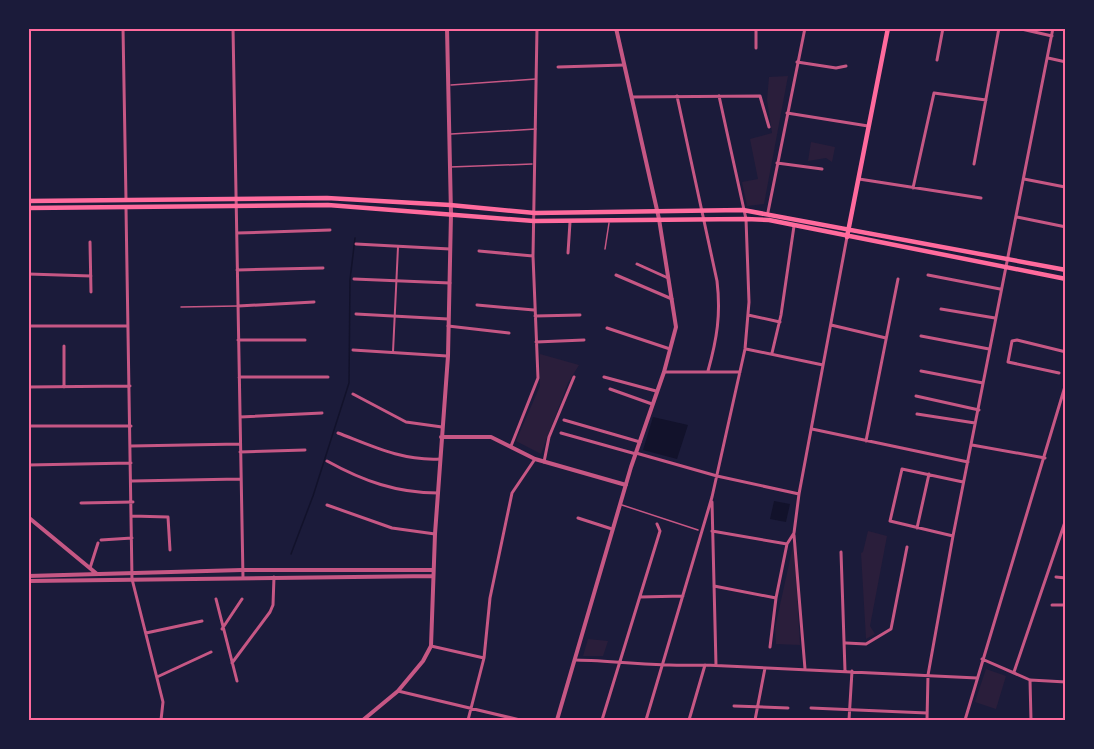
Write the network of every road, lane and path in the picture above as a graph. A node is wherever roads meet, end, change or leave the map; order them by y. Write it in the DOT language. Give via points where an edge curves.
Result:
graph roads {
  1 [pos="123,28"];
  2 [pos="232,28"];
  3 [pos="447,28"];
  4 [pos="537,28"];
  5 [pos="616,28"];
  6 [pos="756,28"];
  7 [pos="805,28"];
  8 [pos="888,28"];
  9 [pos="943,28"];
  10 [pos="999,28"];
  11 [pos="1017,28"];
  12 [pos="1053,28"];
  13 [pos="1052,36"];
  14 [pos="756,48"];
  15 [pos="1048,58"];
  16 [pos="937,60"];
  17 [pos="797,62"];
  18 [pos="1065,62"];
  19 [pos="624,65"];
  20 [pos="846,66"];
  21 [pos="558,67"];
  22 [pos="537,79"];
  23 [pos="447,86"];
  24 [pos="677,96"];
  25 [pos="720,96"];
  26 [pos="632,97"];
  27 [pos="986,100"];
  28 [pos="787,113"];
  29 [pos="869,126"];
  30 [pos="769,127"];
  31 [pos="537,129"];
  32 [pos="449,134"];
  33 [pos="536,163"];
  34 [pos="777,163"];
  35 [pos="974,164"];
  36 [pos="449,167"];
  37 [pos="822,169"];
  38 [pos="1024,178"];
  39 [pos="859,179"];
  40 [pos="1065,187"];
  41 [pos="913,188"];
  42 [pos="236,197"];
  43 [pos="981,198"];
  44 [pos="126,200"];
  45 [pos="28,201"];
  46 [pos="450,205"];
  47 [pos="236,206"];
  48 [pos="28,208"];
  49 [pos="126,208"];
  50 [pos="701,209"];
  51 [pos="657,210"];
  52 [pos="744,210"];
  53 [pos="768,212"];
  54 [pos="535,213"];
  55 [pos="451,214"];
  56 [pos="1017,217"];
  57 [pos="703,218"];
  58 [pos="610,219"];
  59 [pos="659,219"];
  60 [pos="746,219"];
  61 [pos="534,221"];
  62 [pos="570,221"];
  63 [pos="794,226"];
  64 [pos="1065,227"];
  65 [pos="849,228"];
  66 [pos="330,230"];
  67 [pos="237,233"];
  68 [pos="847,237"];
  69 [pos="90,242"];
  70 [pos="356,244"];
  71 [pos="398,246"];
  72 [pos="451,249"];
  73 [pos="605,249"];
  74 [pos="479,251"];
  75 [pos="568,253"];
  76 [pos="533,256"];
  77 [pos="1007,258"];
  78 [pos="637,264"];
  79 [pos="323,268"];
  80 [pos="1005,268"];
  81 [pos="237,270"];
  82 [pos="1065,270"];
  83 [pos="28,274"];
  84 [pos="928,274"];
  85 [pos="616,275"];
  86 [pos="91,276"];
  87 [pos="354,279"];
  88 [pos="669,279"];
  89 [pos="898,279"];
  90 [pos="1065,279"];
  91 [pos="396,280"];
  92 [pos="450,283"];
  93 [pos="1000,289"];
  94 [pos="91,292"];
  95 [pos="674,300"];
  96 [pos="314,303"];
  97 [pos="477,305"];
  98 [pos="238,306"];
  99 [pos="181,307"];
  100 [pos="941,309"];
  101 [pos="534,310"];
  102 [pos="356,314"];
  103 [pos="580,315"];
  104 [pos="748,315"];
  105 [pos="394,316"];
  106 [pos="535,316"];
  107 [pos="994,318"];
  108 [pos="448,319"];
  109 [pos="780,322"];
  110 [pos="831,325"];
  111 [pos="28,326"];
  112 [pos="128,326"];
  113 [pos="448,326"];
  114 [pos="607,328"];
  115 [pos="509,333"];
  116 [pos="921,336"];
  117 [pos="886,338"];
  118 [pos="238,340"];
  119 [pos="305,340"];
  120 [pos="584,340"];
  121 [pos="536,342"];
  122 [pos="64,346"];
  123 [pos="670,349"];
  124 [pos="745,349"];
  125 [pos="989,349"];
  126 [pos="353,350"];
  127 [pos="393,352"];
  128 [pos="1065,352"];
  129 [pos="772,354"];
  130 [pos="448,356"];
  131 [pos="823,365"];
  132 [pos="708,370"];
  133 [pos="921,371"];
  134 [pos="664,372"];
  135 [pos="740,372"];
  136 [pos="1059,373"];
  137 [pos="239,377"];
  138 [pos="328,377"];
  139 [pos="574,377"];
  140 [pos="604,377"];
  141 [pos="983,383"];
  142 [pos="1065,383"];
  143 [pos="130,386"];
  144 [pos="28,387"];
  145 [pos="64,387"];
  146 [pos="610,389"];
  147 [pos="656,391"];
  148 [pos="353,394"];
  149 [pos="916,396"];
  150 [pos="652,404"];
  151 [pos="979,410"];
  152 [pos="321,413"];
  153 [pos="917,414"];
  154 [pos="240,417"];
  155 [pos="564,420"];
  156 [pos="975,423"];
  157 [pos="28,426"];
  158 [pos="131,426"];
  159 [pos="443,427"];
  160 [pos="812,429"];
  161 [pos="338,433"];
  162 [pos="561,433"];
  163 [pos="441,436"];
  164 [pos="866,441"];
  165 [pos="640,442"];
  166 [pos="240,444"];
  167 [pos="972,445"];
  168 [pos="131,446"];
  169 [pos="512,446"];
  170 [pos="305,450"];
  171 [pos="240,452"];
  172 [pos="636,454"];
  173 [pos="1045,458"];
  174 [pos="440,459"];
  175 [pos="535,459"];
  176 [pos="327,461"];
  177 [pos="544,462"];
  178 [pos="968,462"];
  179 [pos="131,464"];
  180 [pos="28,465"];
  181 [pos="929,474"];
  182 [pos="717,476"];
  183 [pos="240,479"];
  184 [pos="132,481"];
  185 [pos="964,482"];
  186 [pos="626,485"];
  187 [pos="438,494"];
  188 [pos="798,494"];
  189 [pos="711,497"];
  190 [pos="133,502"];
  191 [pos="81,503"];
  192 [pos="327,505"];
  193 [pos="622,505"];
  194 [pos="132,516"];
  195 [pos="29,518"];
  196 [pos="578,518"];
  197 [pos="1065,519"];
  198 [pos="657,524"];
  199 [pos="917,528"];
  200 [pos="614,529"];
  201 [pos="698,530"];
  202 [pos="712,531"];
  203 [pos="794,533"];
  204 [pos="435,534"];
  205 [pos="953,536"];
  206 [pos="132,538"];
  207 [pos="787,544"];
  208 [pos="907,547"];
  209 [pos="170,550"];
  210 [pos="841,552"];
  211 [pos="90,568"];
  212 [pos="242,570"];
  213 [pos="433,573"];
  214 [pos="28,576"];
  215 [pos="132,576"];
  216 [pos="97,577"];
  217 [pos="274,577"];
  218 [pos="243,578"];
  219 [pos="1056,578"];
  220 [pos="1065,578"];
  221 [pos="28,581"];
  222 [pos="714,586"];
  223 [pos="683,596"];
  224 [pos="640,597"];
  225 [pos="776,598"];
  226 [pos="216,599"];
  227 [pos="242,599"];
  228 [pos="1052,605"];
  229 [pos="1065,605"];
  230 [pos="202,621"];
  231 [pos="222,629"];
  232 [pos="146,633"];
  233 [pos="846,643"];
  234 [pos="431,646"];
  235 [pos="770,647"];
  236 [pos="211,652"];
  237 [pos="484,658"];
  238 [pos="982,659"];
  239 [pos="576,660"];
  240 [pos="619,661"];
  241 [pos="232,663"];
  242 [pos="705,665"];
  243 [pos="716,665"];
  244 [pos="662,667"];
  245 [pos="765,668"];
  246 [pos="805,669"];
  247 [pos="845,671"];
  248 [pos="852,671"];
  249 [pos="1014,672"];
  250 [pos="928,675"];
  251 [pos="157,677"];
  252 [pos="977,678"];
  253 [pos="1030,680"];
  254 [pos="237,681"];
  255 [pos="1065,681"];
  256 [pos="398,691"];
  257 [pos="734,706"];
  258 [pos="757,707"];
  259 [pos="473,708"];
  260 [pos="789,708"];
  261 [pos="811,708"];
  262 [pos="850,710"];
  263 [pos="927,713"];
  264 [pos="161,720"];
  265 [pos="363,720"];
  266 [pos="468,720"];
  267 [pos="520,720"];
  268 [pos="557,720"];
  269 [pos="602,720"];
  270 [pos="646,720"];
  271 [pos="689,720"];
  272 [pos="755,720"];
  273 [pos="849,720"];
  274 [pos="927,720"];
  275 [pos="965,720"];
  276 [pos="1031,720"];
  1 -- 44 [label="street"];
  2 -- 42 [label="street"];
  3 -- 23 [label="street"];
  4 -- 22 [label="street"];
  5 -- 19 [label="street"];
  6 -- 14 [label="street"];
  7 -- 17 [label="street"];
  8 -- 29 [label="main road"];
  9 -- 16 [label="street"];
  10 -- 27 [label="street"];
  11 -- 13 [label="street"];
  12 -- 13 [label="street"];
  13 -- 15 [label="street"];
  15 -- 18 [label="street"];
  15 -- 38 [label="street"];
  17 -- 20 [label="street"];
  17 -- 28 [label="street"];
  19 -- 21 [label="street"];
  19 -- 26 [label="street"];
  22 -- 23 [label="lane"];
  22 -- 31 [label="street"];
  23 -- 32 [label="street"];
  24 -- 25 [label="street"];
  24 -- 26 [label="street"];
  24 -- 50 [label="street"];
  25 -- 30 [label="street" via="760,96"];
  25 -- 52 [label="street"];
  26 -- 51 [label="street"];
  27 -- 35 [label="street"];
  27 -- 41 [label="street" via="934,92"];
  28 -- 29 [label="street"];
  28 -- 34 [label="street"];
  29 -- 39 [label="main road"];
  31 -- 32 [label="lane"];
  31 -- 33 [label="street"];
  32 -- 36 [label="street"];
  33 -- 36 [label="lane"];
  33 -- 54 [label="street"];
  34 -- 37 [label="street"];
  34 -- 53 [label="street"];
  36 -- 46 [label="street"];
  38 -- 40 [label="street"];
  38 -- 56 [label="street"];
  39 -- 41 [label="street"];
  39 -- 65 [label="main road"];
  41 -- 43 [label="street"];
  42 -- 44 [label="main road"];
  42 -- 46 [label="main road"];
  42 -- 47 [label="street"];
  44 -- 45 [label="main road"];
  46 -- 54 [label="main road"];
  46 -- 55 [label="street"];
  47 -- 49 [label="main road"];
  47 -- 55 [label="main road" via="328,205"];
  47 -- 67 [label="street"];
  48 -- 49 [label="main road"];
  49 -- 112 [label="street"];
  50 -- 51 [label="main road"];
  50 -- 52 [label="main road"];
  50 -- 57 [label="street"];
  51 -- 54 [label="main road"];
  51 -- 59 [label="street"];
  52 -- 53 [label="main road"];
  52 -- 60 [label="street"];
  53 -- 65 [label="main road"];
  54 -- 61 [label="street"];
  55 -- 61 [label="main road"];
  55 -- 72 [label="street"];
  56 -- 64 [label="street"];
  56 -- 77 [label="street"];
  57 -- 59 [label="main road"];
  57 -- 60 [label="main road"];
  57 -- 132 [label="street" via="720,308 718,336"];
  58 -- 59 [label="main road"];
  58 -- 62 [label="main road"];
  58 -- 73 [label="lane"];
  59 -- 88 [label="street"];
  60 -- 63 [label="main road"];
  60 -- 104 [label="street"];
  61 -- 62 [label="main road"];
  61 -- 76 [label="street"];
  62 -- 75 [label="street"];
  63 -- 68 [label="main road"];
  63 -- 109 [label="street"];
  65 -- 68 [label="main road"];
  65 -- 77 [label="main road"];
  66 -- 67 [label="street"];
  67 -- 81 [label="street"];
  68 -- 80 [label="main road"];
  68 -- 110 [label="street"];
  69 -- 86 [label="street"];
  70 -- 71 [label="street"];
  71 -- 72 [label="street"];
  71 -- 91 [label="street"];
  72 -- 92 [label="street"];
  74 -- 76 [label="street"];
  76 -- 101 [label="street"];
  77 -- 80 [label="street"];
  77 -- 82 [label="main road"];
  78 -- 88 [label="street"];
  79 -- 81 [label="street"];
  80 -- 90 [label="main road"];
  80 -- 93 [label="street"];
  81 -- 98 [label="street"];
  83 -- 86 [label="street"];
  84 -- 93 [label="street"];
  85 -- 95 [label="street"];
  86 -- 94 [label="street"];
  87 -- 91 [label="street"];
  88 -- 95 [label="street"];
  89 -- 117 [label="street"];
  91 -- 92 [label="street"];
  91 -- 105 [label="street"];
  92 -- 108 [label="street"];
  93 -- 107 [label="street"];
  95 -- 123 [label="street" via="676,327"];
  96 -- 98 [label="street"];
  97 -- 101 [label="street"];
  98 -- 99 [label="lane"];
  98 -- 118 [label="street"];
  100 -- 107 [label="street"];
  101 -- 106 [label="street"];
  102 -- 105 [label="street"];
  103 -- 106 [label="street"];
  104 -- 109 [label="street"];
  104 -- 124 [label="street"];
  105 -- 108 [label="street"];
  105 -- 127 [label="street"];
  106 -- 121 [label="street"];
  107 -- 125 [label="street"];
  108 -- 113 [label="street"];
  109 -- 129 [label="street"];
  110 -- 117 [label="street"];
  110 -- 131 [label="street"];
  111 -- 112 [label="street"];
  112 -- 143 [label="street"];
  113 -- 115 [label="street"];
  113 -- 130 [label="street"];
  114 -- 123 [label="street"];
  116 -- 125 [label="street"];
  117 -- 164 [label="street"];
  118 -- 119 [label="street"];
  118 -- 137 [label="street"];
  120 -- 121 [label="street"];
  121 -- 169 [label="street" via="537,386"];
  122 -- 145 [label="street"];
  123 -- 134 [label="street"];
  124 -- 129 [label="street"];
  124 -- 135 [label="street"];
  125 -- 141 [label="street"];
  126 -- 127 [label="street"];
  127 -- 130 [label="street"];
  128 -- 136 [label="street" via="1012,342 1008,362"];
  129 -- 131 [label="street"];
  130 -- 159 [label="street"];
  131 -- 160 [label="street"];
  132 -- 134 [label="street"];
  132 -- 135 [label="street"];
  133 -- 141 [label="street"];
  134 -- 147 [label="street"];
  135 -- 182 [label="street"];
  137 -- 138 [label="street"];
  137 -- 154 [label="street"];
  139 -- 177 [label="street" via="549,437"];
  140 -- 147 [label="street"];
  141 -- 151 [label="street"];
  142 -- 173 [label="street"];
  143 -- 145 [label="street"];
  143 -- 158 [label="street"];
  144 -- 145 [label="street"];
  146 -- 150 [label="street"];
  147 -- 150 [label="street"];
  148 -- 159 [label="street" via="406,422"];
  149 -- 151 [label="street"];
  150 -- 165 [label="street"];
  151 -- 156 [label="street"];
  152 -- 154 [label="street"];
  153 -- 156 [label="street"];
  154 -- 166 [label="street"];
  155 -- 165 [label="street"];
  156 -- 167 [label="street"];
  157 -- 158 [label="street"];
  158 -- 168 [label="street"];
  159 -- 163 [label="street"];
  160 -- 164 [label="street"];
  160 -- 188 [label="street"];
  161 -- 174 [label="street" via="398,456"];
  162 -- 172 [label="street"];
  163 -- 169 [label="street" via="491,437"];
  163 -- 174 [label="street"];
  164 -- 178 [label="street"];
  165 -- 172 [label="street"];
  166 -- 168 [label="street"];
  166 -- 171 [label="street"];
  167 -- 173 [label="street"];
  167 -- 178 [label="street"];
  168 -- 179 [label="street"];
  169 -- 175 [label="street"];
  170 -- 171 [label="street"];
  171 -- 183 [label="street"];
  172 -- 182 [label="street"];
  172 -- 186 [label="street"];
  173 -- 238 [label="street"];
  174 -- 187 [label="street"];
  175 -- 177 [label="street"];
  175 -- 237 [label="street" via="515,487 510,502 490,598"];
  176 -- 187 [label="street" via="358,478 408,493"];
  177 -- 186 [label="street"];
  178 -- 185 [label="street"];
  179 -- 180 [label="street"];
  179 -- 184 [label="street"];
  181 -- 185 [label="street"];
  181 -- 199 [label="street"];
  181 -- 199 [label="street" via="902,469 890,521"];
  182 -- 188 [label="street"];
  182 -- 189 [label="street"];
  183 -- 184 [label="street"];
  183 -- 212 [label="street"];
  184 -- 190 [label="street"];
  185 -- 205 [label="street"];
  186 -- 193 [label="street"];
  187 -- 204 [label="street"];
  188 -- 203 [label="street"];
  189 -- 202 [label="street"];
  189 -- 223 [label="street"];
  190 -- 191 [label="street"];
  190 -- 194 [label="street"];
  192 -- 204 [label="street" via="392,528"];
  193 -- 200 [label="street"];
  193 -- 201 [label="lane"];
  194 -- 206 [label="street"];
  194 -- 209 [label="street" via="168,517"];
  195 -- 211 [label="street"];
  196 -- 200 [label="street"];
  197 -- 249 [label="street"];
  198 -- 224 [label="street" via="660,531"];
  199 -- 205 [label="street"];
  200 -- 239 [label="street"];
  202 -- 207 [label="street"];
  202 -- 222 [label="street"];
  203 -- 207 [label="street"];
  203 -- 246 [label="street"];
  204 -- 213 [label="street"];
  205 -- 250 [label="street"];
  206 -- 211 [label="street" via="100,542"];
  206 -- 215 [label="street"];
  207 -- 225 [label="street"];
  208 -- 233 [label="street" via="891,629 866,644"];
  210 -- 233 [label="street"];
  211 -- 216 [label="street"];
  212 -- 213 [label="street"];
  212 -- 215 [label="street"];
  212 -- 218 [label="street"];
  213 -- 217 [label="street"];
  213 -- 234 [label="street"];
  214 -- 216 [label="street"];
  215 -- 216 [label="street"];
  215 -- 218 [label="street"];
  215 -- 232 [label="street"];
  216 -- 221 [label="street"];
  217 -- 218 [label="street"];
  217 -- 241 [label="street" via="270,612"];
  219 -- 220 [label="street"];
  222 -- 225 [label="street"];
  222 -- 243 [label="street"];
  223 -- 224 [label="street"];
  223 -- 244 [label="street"];
  224 -- 240 [label="street"];
  225 -- 235 [label="street"];
  226 -- 231 [label="street"];
  227 -- 231 [label="street"];
  228 -- 229 [label="street"];
  230 -- 232 [label="street"];
  231 -- 241 [label="street"];
  232 -- 251 [label="street"];
  233 -- 247 [label="street"];
  234 -- 237 [label="street"];
  234 -- 256 [label="street"];
  236 -- 251 [label="street"];
  237 -- 259 [label="street"];
  238 -- 249 [label="street"];
  238 -- 252 [label="street"];
  239 -- 240 [label="street"];
  239 -- 268 [label="street"];
  240 -- 244 [label="street"];
  240 -- 269 [label="street"];
  241 -- 254 [label="street"];
  242 -- 243 [label="street"];
  242 -- 244 [label="street"];
  242 -- 271 [label="street"];
  243 -- 245 [label="street"];
  244 -- 270 [label="street"];
  245 -- 246 [label="street"];
  245 -- 258 [label="street"];
  246 -- 247 [label="street"];
  247 -- 248 [label="street"];
  248 -- 250 [label="street"];
  248 -- 262 [label="street"];
  249 -- 253 [label="street"];
  250 -- 252 [label="street"];
  250 -- 263 [label="street"];
  251 -- 264 [label="street" via="163,702"];
  252 -- 275 [label="street"];
  253 -- 255 [label="street"];
  253 -- 276 [label="street"];
  256 -- 259 [label="street"];
  256 -- 265 [label="street"];
  257 -- 258 [label="street"];
  258 -- 260 [label="street"];
  258 -- 272 [label="street"];
  259 -- 266 [label="street"];
  259 -- 267 [label="street"];
  261 -- 262 [label="street"];
  262 -- 263 [label="street"];
  262 -- 273 [label="street"];
  263 -- 274 [label="street"];
}
